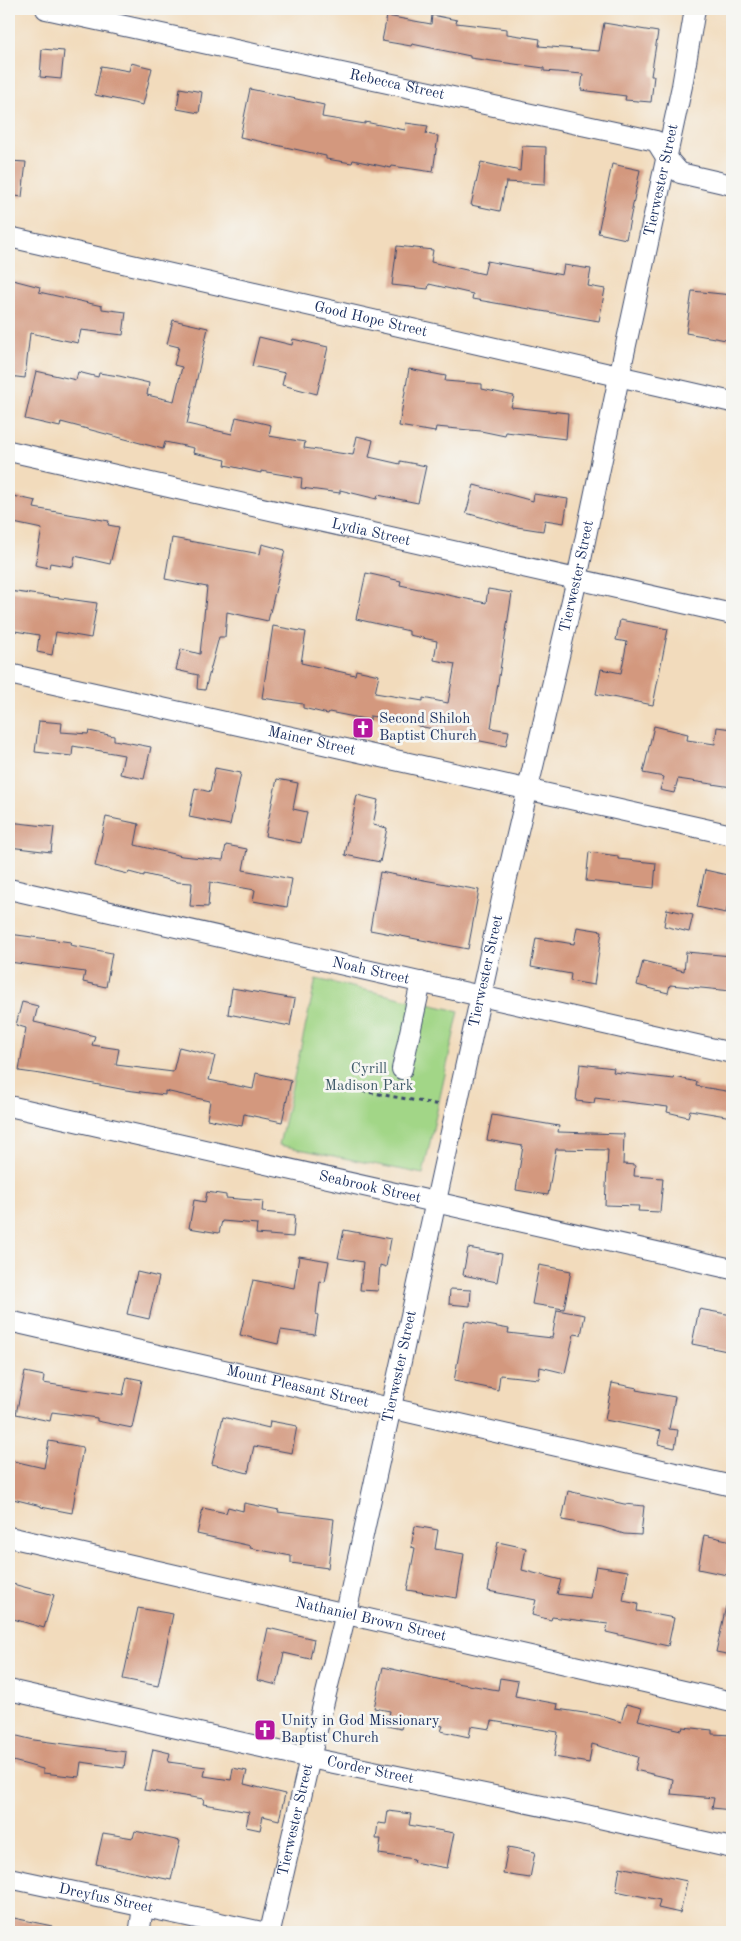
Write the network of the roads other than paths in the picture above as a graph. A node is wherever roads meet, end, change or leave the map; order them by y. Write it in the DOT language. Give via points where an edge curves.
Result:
graph roads {
  1 [pos="46,9"];
  2 [pos="695,9"];
  3 [pos="666,156"];
  4 [pos="732,185"];
  5 [pos="9,237"];
  6 [pos="618,377"];
  7 [pos="732,402"];
  8 [pos="9,451"];
  9 [pos="577,579"];
  10 [pos="732,614"];
  11 [pos="9,674"];
  12 [pos="528,789"];
  13 [pos="732,835"];
  14 [pos="9,889"];
  15 [pos="421,982"];
  16 [pos="482,996"];
  17 [pos="732,1053"];
  18 [pos="402,1069"];
  19 [pos="9,1106"];
  20 [pos="435,1202"];
  21 [pos="732,1269"];
  22 [pos="9,1322"];
  23 [pos="392,1409"];
  24 [pos="732,1486"];
  25 [pos="9,1538"];
  26 [pos="346,1614"];
  27 [pos="9,1690"];
  28 [pos="732,1702"];
  29 [pos="310,1758"];
  30 [pos="732,1848"];
  31 [pos="9,1878"];
  32 [pos="143,1907"];
  33 [pos="209,1927"];
  34 [pos="142,1932"];
  35 [pos="262,1932"];
  36 [pos="270,1932"];
  1 -- 3 [label="street, Rebecca Street" via="656,141"];
  2 -- 3 [label="street, Tierwester Street"];
  3 -- 4 [label="street, Rebecca Street" via="680,173"];
  3 -- 6 [label="street, Tierwester Street"];
  5 -- 6 [label="street, Good Hope Street"];
  6 -- 7 [label="street, Good Hope Street"];
  6 -- 9 [label="street, Tierwester Street"];
  8 -- 9 [label="street, Lydia Street"];
  9 -- 10 [label="street, Lydia Street"];
  9 -- 12 [label="street, Tierwester Street"];
  11 -- 12 [label="street, Mainer Street"];
  12 -- 13 [label="street, Mainer Street"];
  12 -- 16 [label="street, Tierwester Street"];
  14 -- 15 [label="street, Noah Street"];
  15 -- 16 [label="street, Noah Street"];
  15 -- 18 [label="street"];
  16 -- 17 [label="street, Noah Street"];
  16 -- 20 [label="street, Tierwester Street"];
  19 -- 20 [label="street, Seabrook Street"];
  20 -- 21 [label="street, Seabrook Street"];
  20 -- 23 [label="street, Tierwester Street"];
  22 -- 23 [label="street, Mount Pleasant Street"];
  23 -- 24 [label="street, Mount Pleasant Street"];
  23 -- 26 [label="street, Tierwester Street"];
  25 -- 26 [label="street, Nathaniel Brown Street"];
  26 -- 28 [label="street, Nathaniel Brown Street"];
  26 -- 29 [label="street, Tierwester Street"];
  27 -- 29 [label="street, Corder Street"];
  29 -- 30 [label="street, Corder Street"];
  29 -- 36 [label="street, Tierwester Street"];
  31 -- 32 [label="street, Dreyfus Street"];
  32 -- 33 [label="street, Dreyfus Street"];
  32 -- 34 [label="street"];
  33 -- 35 [label="street, Dreyfus Street"];
}
